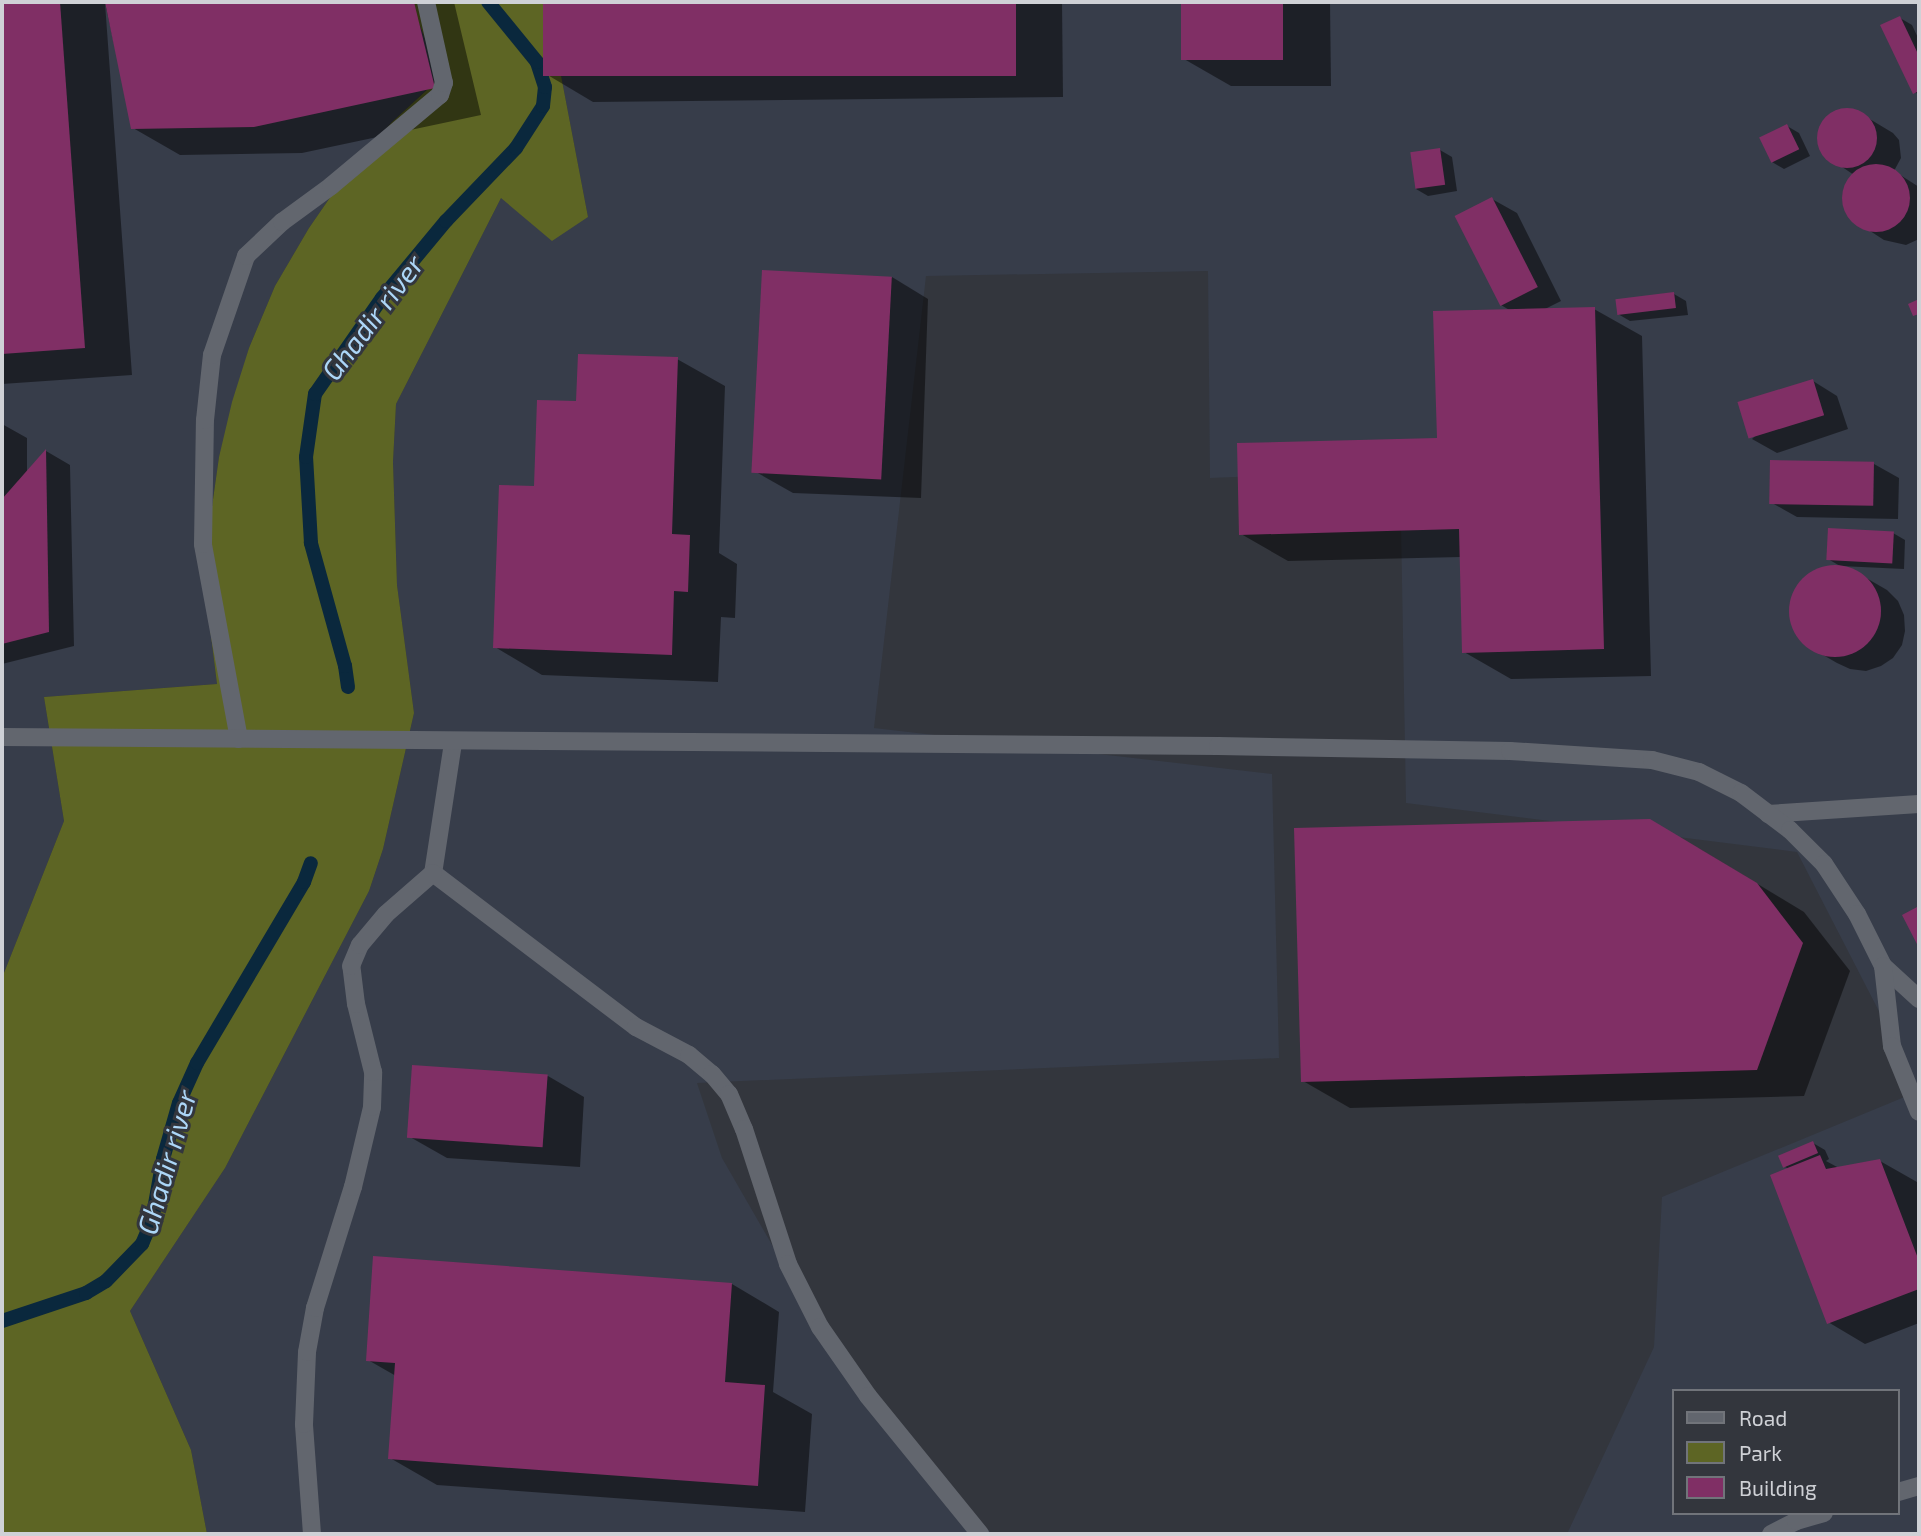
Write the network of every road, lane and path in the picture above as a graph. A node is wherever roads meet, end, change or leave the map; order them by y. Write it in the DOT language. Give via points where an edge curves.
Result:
graph roads {
  1 [pos="426,2"];
  2 [pos="2,737"];
  3 [pos="239,739"];
  4 [pos="453,743"];
  5 [pos="1919,804"];
  6 [pos="1768,814"];
  7 [pos="433,873"];
  8 [pos="1883,966"];
  9 [pos="1919,999"];
  10 [pos="1919,1112"];
  11 [pos="1919,1486"];
  12 [pos="1900,1491"];
  13 [pos="1817,1515"];
  14 [pos="312,1534"];
  15 [pos="980,1534"];
  16 [pos="1771,1534"];
  1 -- 3 [label="street" via="444,83 440,95 246,256 212,355 205,420 203,544"];
  2 -- 3 [label="street"];
  3 -- 4 [label="street"];
  4 -- 6 [label="street" via="1523,752 1652,761 1687,769 1741,793"];
  4 -- 7 [label="street"];
  5 -- 6 [label="street"];
  6 -- 8 [label="street" via="1824,864 1857,914"];
  7 -- 14 [label="street" via="386,914 360,945 351,966 373,1072 372,1107 354,1187 315,1308 307,1352 304,1424"];
  7 -- 15 [label="street" via="636,1027 689,1055 721,1084 744,1129 788,1264 820,1327 868,1396"];
  8 -- 9 [label="street"];
  8 -- 10 [label="street" via="1892,1046"];
  11 -- 12 [label="street"];
  13 -- 16 [label="street"];
}
